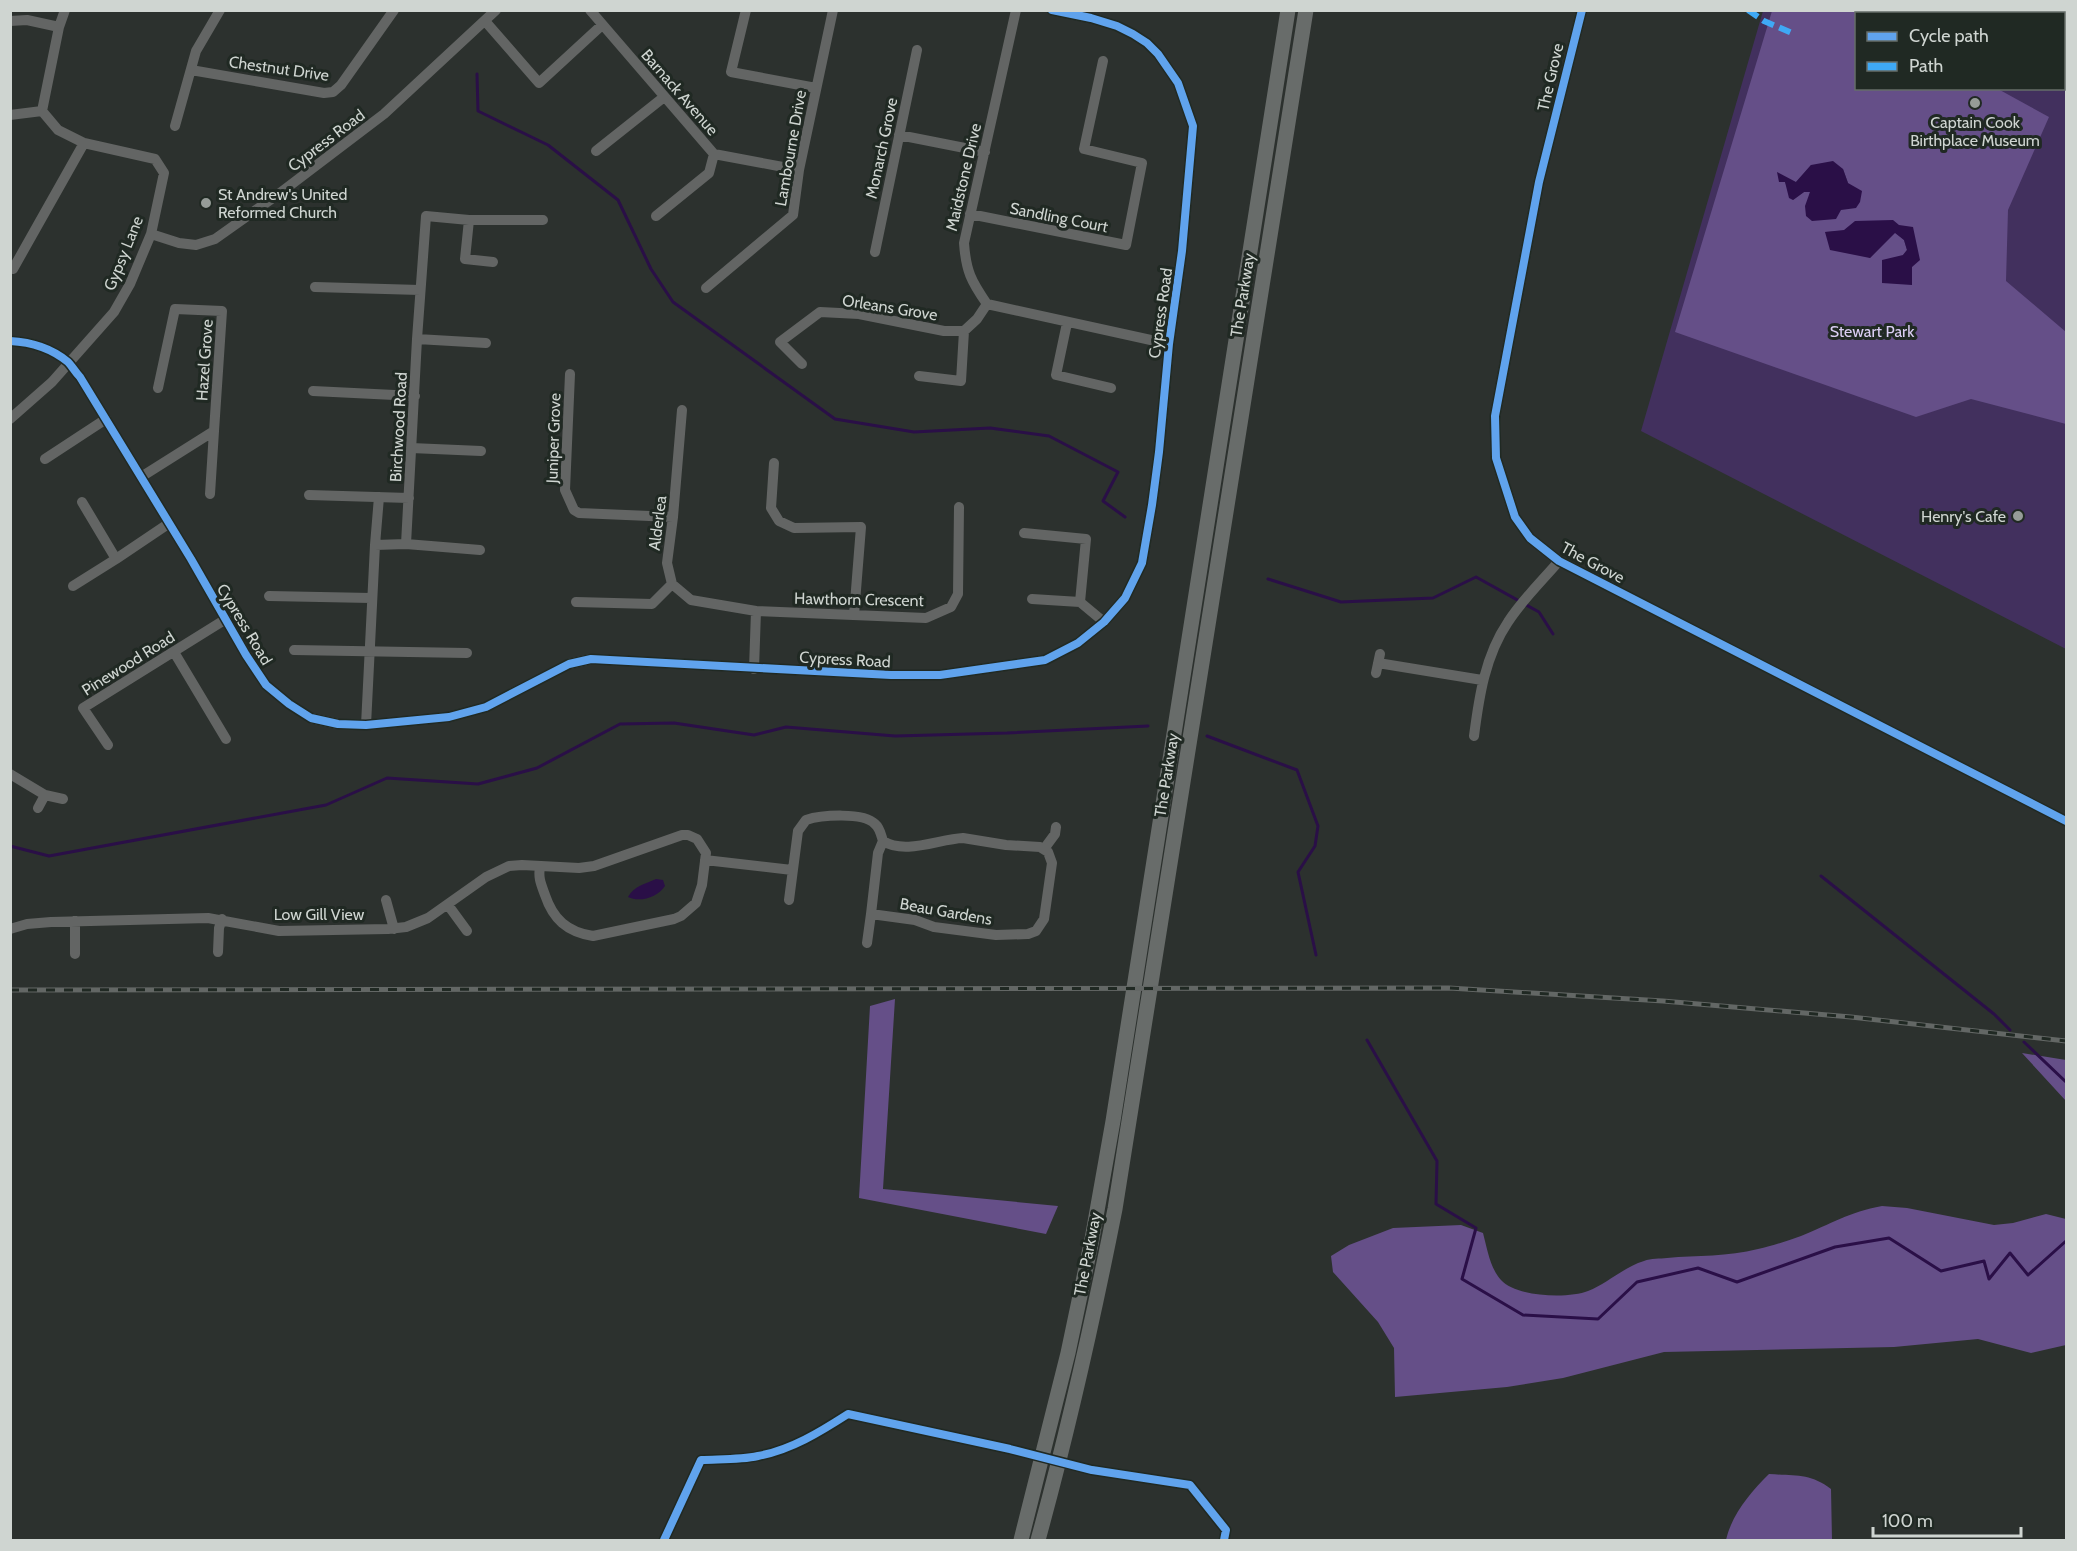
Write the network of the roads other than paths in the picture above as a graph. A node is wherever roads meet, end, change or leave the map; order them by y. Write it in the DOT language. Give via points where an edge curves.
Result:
graph roads {
  1 [pos="65,10"];
  2 [pos="220,10"];
  3 [pos="394,10"];
  4 [pos="496,10"];
  5 [pos="590,10"];
  6 [pos="746,10"];
  7 [pos="833,10"];
  8 [pos="1016,10"];
  9 [pos="1052,10"];
  10 [pos="1278,10"];
  11 [pos="1288,10"];
  12 [pos="1306,10"];
  13 [pos="1313,10"];
  14 [pos="1582,10"];
  15 [pos="1092,14"];
  16 [pos="10,21"];
  17 [pos="485,21"];
  18 [pos="602,25"];
  19 [pos="59,27"];
  20 [pos="917,50"];
  21 [pos="1103,61"];
  22 [pos="191,70"];
  23 [pos="1296,73"];
  24 [pos="816,88"];
  25 [pos="1276,89"];
  26 [pos="664,97"];
  27 [pos="42,111"];
  28 [pos="10,115"];
  29 [pos="175,126"];
  30 [pos="899,135"];
  31 [pos="84,143"];
  32 [pos="596,151"];
  33 [pos="985,152"];
  34 [pos="714,154"];
  35 [pos="799,171"];
  36 [pos="970,214"];
  37 [pos="656,216"];
  38 [pos="469,220"];
  39 [pos="543,220"];
  40 [pos="151,234"];
  41 [pos="875,252"];
  42 [pos="493,262"];
  43 [pos="13,269"];
  44 [pos="315,287"];
  45 [pos="706,288"];
  46 [pos="420,290"];
  47 [pos="987,304"];
  48 [pos="1067,323"];
  49 [pos="964,331"];
  50 [pos="417,339"];
  51 [pos="10,341"];
  52 [pos="486,343"];
  53 [pos="1169,344"];
  54 [pos="69,363"];
  55 [pos="802,364"];
  56 [pos="570,374"];
  57 [pos="919,376"];
  58 [pos="158,388"];
  59 [pos="1111,388"];
  60 [pos="313,391"];
  61 [pos="415,396"];
  62 [pos="682,410"];
  63 [pos="10,419"];
  64 [pos="106,419"];
  65 [pos="214,431"];
  66 [pos="411,448"];
  67 [pos="482,451"];
  68 [pos="45,459"];
  69 [pos="774,464"];
  70 [pos="141,477"];
  71 [pos="210,494"];
  72 [pos="309,495"];
  73 [pos="380,497"];
  74 [pos="409,498"];
  75 [pos="82,502"];
  76 [pos="959,507"];
  77 [pos="673,517"];
  78 [pos="168,524"];
  79 [pos="1024,533"];
  80 [pos="406,544"];
  81 [pos="375,545"];
  82 [pos="480,550"];
  83 [pos="116,559"];
  84 [pos="1559,561"];
  85 [pos="672,584"];
  86 [pos="73,586"];
  87 [pos="269,596"];
  88 [pos="372,598"];
  89 [pos="1032,599"];
  90 [pos="576,602"];
  91 [pos="1080,602"];
  92 [pos="756,611"];
  93 [pos="854,615"];
  94 [pos="226,619"];
  95 [pos="1104,622"];
  96 [pos="294,650"];
  97 [pos="369,650"];
  98 [pos="174,652"];
  99 [pos="467,653"];
  100 [pos="1378,663"];
  101 [pos="754,669"];
  102 [pos="1482,680"];
  103 [pos="366,725"];
  104 [pos="1474,736"];
  105 [pos="226,739"];
  106 [pos="108,746"];
  107 [pos="10,774"];
  108 [pos="45,795"];
  109 [pos="63,799"];
  110 [pos="38,808"];
  111 [pos="2067,820"];
  112 [pos="1056,826"];
  113 [pos="884,841"];
  114 [pos="1044,849"];
  115 [pos="705,860"];
  116 [pos="540,867"];
  117 [pos="792,870"];
  118 [pos="386,900"];
  119 [pos="789,900"];
  120 [pos="448,905"];
  121 [pos="871,914"];
  122 [pos="222,919"];
  123 [pos="75,921"];
  124 [pos="10,929"];
  125 [pos="394,929"];
  126 [pos="467,931"];
  127 [pos="867,944"];
  128 [pos="218,952"];
  129 [pos="75,954"];
  130 [pos="1021,1540"];
  131 [pos="1038,1540"];
  1 -- 19 [label="street"];
  2 -- 22 [label="street" via="196,51"];
  3 -- 22 [label="street, Chestnut Drive" via="342,85 333,92"];
  4 -- 17 [label="street, Cypress Road"];
  5 -- 18 [label="street, Barnack Avenue"];
  6 -- 24 [label="street" via="731,72"];
  7 -- 24 [label="street, Lambourne Drive"];
  8 -- 33 [label="street, Maidstone Drive"];
  9 -- 15 [label="street, Cypress Road"];
  10 -- 25 [label="highway" via="1274,37"];
  11 -- 25 [label="highway, The Parkway"];
  12 -- 23 [label="highway, The Parkway"];
  13 -- 23 [label="highway"];
  14 -- 84 [label="street, The Grove" via="1539,182 1495,416 1496,458 1515,517 1530,538"];
  15 -- 53 [label="street, Cypress Road" via="1133,34 1158,54 1178,83 1193,126"];
  16 -- 19 [label="street" via="27,20"];
  17 -- 18 [label="street" via="539,83"];
  17 -- 40 [label="street, Cypress Road" via="384,114 215,239 196,245"];
  18 -- 26 [label="street, Barnack Avenue"];
  19 -- 27 [label="street"];
  20 -- 30 [label="street, Monarch Grove"];
  21 -- 36 [label="street, Sandling Court" via="1084,149 1142,163 1126,245"];
  22 -- 29 [label="street"];
  23 -- 131 [label="highway, The Parkway" via="1114,1209 1073,1406"];
  24 -- 35 [label="street, Lambourne Drive"];
  25 -- 130 [label="highway, The Parkway" via="1115,1109 1068,1353"];
  26 -- 32 [label="street"];
  26 -- 34 [label="street, Barnack Avenue"];
  27 -- 28 [label="street"];
  27 -- 31 [label="street" via="58,130"];
  30 -- 33 [label="street"];
  30 -- 41 [label="street, Monarch Grove"];
  31 -- 40 [label="street, Gypsy Lane" via="155,159 164,173"];
  31 -- 43 [label="street"];
  33 -- 36 [label="street, Maidstone Drive"];
  34 -- 35 [label="street, Barnack Avenue"];
  34 -- 37 [label="street" via="709,173"];
  35 -- 45 [label="street, Lambourne Drive" via="793,215"];
  36 -- 47 [label="street, Maidstone Drive" via="965,259 971,281"];
  38 -- 39 [label="street, Birchwood Road"];
  38 -- 42 [label="street" via="465,259"];
  38 -- 46 [label="street, Birchwood Road" via="426,216"];
  40 -- 54 [label="street, Gypsy Lane" via="114,312"];
  44 -- 46 [label="street"];
  46 -- 50 [label="street, Birchwood Road"];
  47 -- 48 [label="street"];
  47 -- 49 [label="street"];
  48 -- 53 [label="street"];
  48 -- 59 [label="street" via="1056,375"];
  49 -- 55 [label="street, Orleans Grove" via="944,331 859,314 820,312 780,342"];
  49 -- 57 [label="street" via="962,381"];
  50 -- 52 [label="street"];
  50 -- 61 [label="street, Birchwood Road"];
  51 -- 54 [label="street" via="40,346"];
  53 -- 95 [label="street, Cypress Road" via="1159,452 1142,563 1125,598"];
  54 -- 63 [label="street, Gypsy Lane"];
  54 -- 64 [label="street, Cypress Road"];
  56 -- 77 [label="street, Juniper Grove" via="565,490 574,510"];
  58 -- 65 [label="street, Hazel Grove" via="175,309 222,311"];
  60 -- 61 [label="street"];
  61 -- 66 [label="street, Birchwood Road"];
  62 -- 77 [label="street, Alderlea"];
  64 -- 68 [label="street"];
  64 -- 70 [label="street, Cypress Road"];
  65 -- 70 [label="street"];
  65 -- 71 [label="street, Hazel Grove"];
  66 -- 67 [label="street"];
  66 -- 74 [label="street, Birchwood Road"];
  69 -- 93 [label="street" via="771,508 779,521 794,528 861,527"];
  70 -- 78 [label="street, Cypress Road"];
  72 -- 73 [label="street"];
  73 -- 74 [label="street"];
  73 -- 81 [label="street"];
  74 -- 80 [label="street, Birchwood Road"];
  75 -- 83 [label="street"];
  76 -- 93 [label="street, Hawthorn Crescent" via="958,594 951,607 926,618"];
  77 -- 85 [label="street, Alderlea" via="667,563"];
  78 -- 83 [label="street"];
  78 -- 94 [label="street, Cypress Road"];
  79 -- 91 [label="street" via="1086,538"];
  80 -- 81 [label="street"];
  80 -- 82 [label="street"];
  81 -- 88 [label="street"];
  83 -- 86 [label="street"];
  84 -- 102 [label="street" via="1508,622"];
  84 -- 111 [label="street, The Grove"];
  85 -- 90 [label="street" via="652,604"];
  85 -- 92 [label="street" via="691,600"];
  87 -- 88 [label="street"];
  88 -- 97 [label="street"];
  89 -- 91 [label="street"];
  91 -- 95 [label="street"];
  92 -- 93 [label="street, Hawthorn Crescent"];
  92 -- 101 [label="street"];
  94 -- 98 [label="street, Pinewood Road"];
  94 -- 103 [label="street, Cypress Road" via="266,685 289,704 311,718"];
  95 -- 101 [label="street, Cypress Road" via="1078,643 1045,660 990,669 891,675"];
  96 -- 97 [label="street"];
  97 -- 99 [label="street"];
  97 -- 103 [label="street"];
  98 -- 105 [label="street"];
  98 -- 106 [label="street, Pinewood Road" via="83,708"];
  100 -- 102 [label="street"];
  101 -- 103 [label="street, Cypress Road" via="591,659 569,664 486,707 449,717"];
  102 -- 104 [label="street"];
  107 -- 108 [label="street"];
  108 -- 109 [label="street"];
  108 -- 110 [label="street"];
  112 -- 114 [label="street"];
  113 -- 114 [label="street" via="907,847 963,838"];
  113 -- 117 [label="street" via="875,824 864,818 810,818 798,831"];
  113 -- 121 [label="street" via="878,853"];
  114 -- 121 [label="street, Beau Gardens" via="1052,863 1044,919 1033,933 996,935"];
  115 -- 116 [label="street, Low Gill View" via="701,844 682,835 594,866"];
  115 -- 116 [label="street" via="700,894 681,916 593,936 568,929 549,909 538,877"];
  115 -- 117 [label="street"];
  116 -- 120 [label="street, Low Gill View" via="522,865 498,870"];
  117 -- 119 [label="street"];
  118 -- 125 [label="street"];
  120 -- 125 [label="street, Low Gill View" via="417,924"];
  120 -- 126 [label="street"];
  121 -- 127 [label="street"];
  122 -- 123 [label="street, Low Gill View"];
  122 -- 125 [label="street, Low Gill View" via="279,932"];
  122 -- 128 [label="street"];
  123 -- 124 [label="street, Low Gill View"];
  123 -- 129 [label="street"];
}
